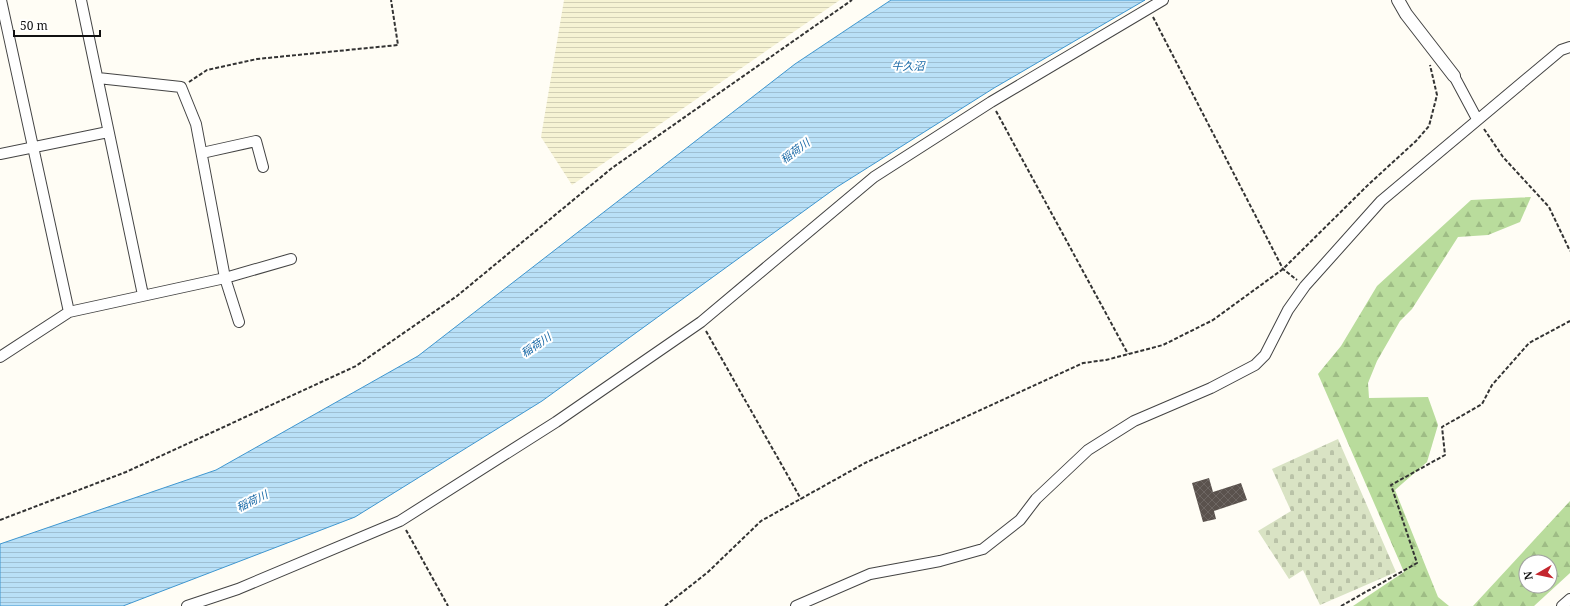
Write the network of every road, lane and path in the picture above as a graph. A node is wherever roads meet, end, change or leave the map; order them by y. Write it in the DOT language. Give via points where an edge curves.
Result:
graph roads {
  1 [pos="1,0"];
  2 [pos="80,0"];
  3 [pos="391,0"];
  4 [pos="852,0"];
  5 [pos="1163,0"];
  6 [pos="1398,0"];
  7 [pos="1149,9"];
  8 [pos="1570,47"];
  9 [pos="1429,62"];
  10 [pos="1454,76"];
  11 [pos="98,78"];
  12 [pos="181,87"];
  13 [pos="991,102"];
  14 [pos="1477,119"];
  15 [pos="108,132"];
  16 [pos="33,148"];
  17 [pos="202,153"];
  18 [pos="0,154"];
  19 [pos="263,167"];
  20 [pos="1570,251"];
  21 [pos="291,259"];
  22 [pos="1283,269"];
  23 [pos="225,278"];
  24 [pos="1305,286"];
  25 [pos="143,295"];
  26 [pos="68,312"];
  27 [pos="1570,321"];
  28 [pos="239,322"];
  29 [pos="701,322"];
  30 [pos="1128,354"];
  31 [pos="0,357"];
  32 [pos="801,499"];
  33 [pos="0,520"];
  34 [pos="400,521"];
  35 [pos="1570,599"];
  36 [pos="187,606"];
  37 [pos="448,606"];
  38 [pos="665,606"];
  39 [pos="796,606"];
  40 [pos="1341,606"];
  41 [pos="1562,606"];
  1 -- 16 [label="street"];
  2 -- 11 [label="street"];
  3 -- 12 [label="path" via="398,45 257,58 206,70"];
  4 -- 33 [label="path" via="612,168 457,296 356,366 126,472"];
  5 -- 7 [label="street"];
  6 -- 10 [label="street"];
  7 -- 13 [label="street"];
  7 -- 22 [label="path"];
  8 -- 14 [label="street" via="1561,50"];
  9 -- 22 [label="path" via="1437,95 1429,126"];
  10 -- 14 [label="street"];
  11 -- 12 [label="street"];
  11 -- 15 [label="street"];
  12 -- 17 [label="street" via="196,124"];
  13 -- 29 [label="street" via="874,176"];
  13 -- 30 [label="path"];
  14 -- 20 [label="path" via="1503,157 1548,207"];
  14 -- 24 [label="street" via="1469,129 1382,201"];
  15 -- 16 [label="street"];
  15 -- 25 [label="street"];
  16 -- 18 [label="street"];
  16 -- 26 [label="street"];
  17 -- 19 [label="street" via="256,141"];
  17 -- 23 [label="street"];
  21 -- 23 [label="street"];
  22 -- 24 [label="path"];
  22 -- 30 [label="path" via="1213,320 1163,345"];
  23 -- 25 [label="street"];
  23 -- 28 [label="street"];
  24 -- 39 [label="street" via="1288,310 1265,355 1255,365 1211,388 1134,421 1088,450 1036,499 1020,520 983,549 940,561 870,574"];
  25 -- 26 [label="street"];
  26 -- 31 [label="street"];
  27 -- 40 [label="path" via="1529,343 1492,385 1482,404 1442,427 1444,455 1391,485 1418,563"];
  29 -- 32 [label="path"];
  29 -- 34 [label="street" via="556,422"];
  30 -- 32 [label="path" via="1084,363 1053,376 865,464"];
  32 -- 38 [label="path" via="761,521 708,572"];
  34 -- 36 [label="street" via="238,589"];
  34 -- 37 [label="path"];
  35 -- 41 [label="street"];
}
